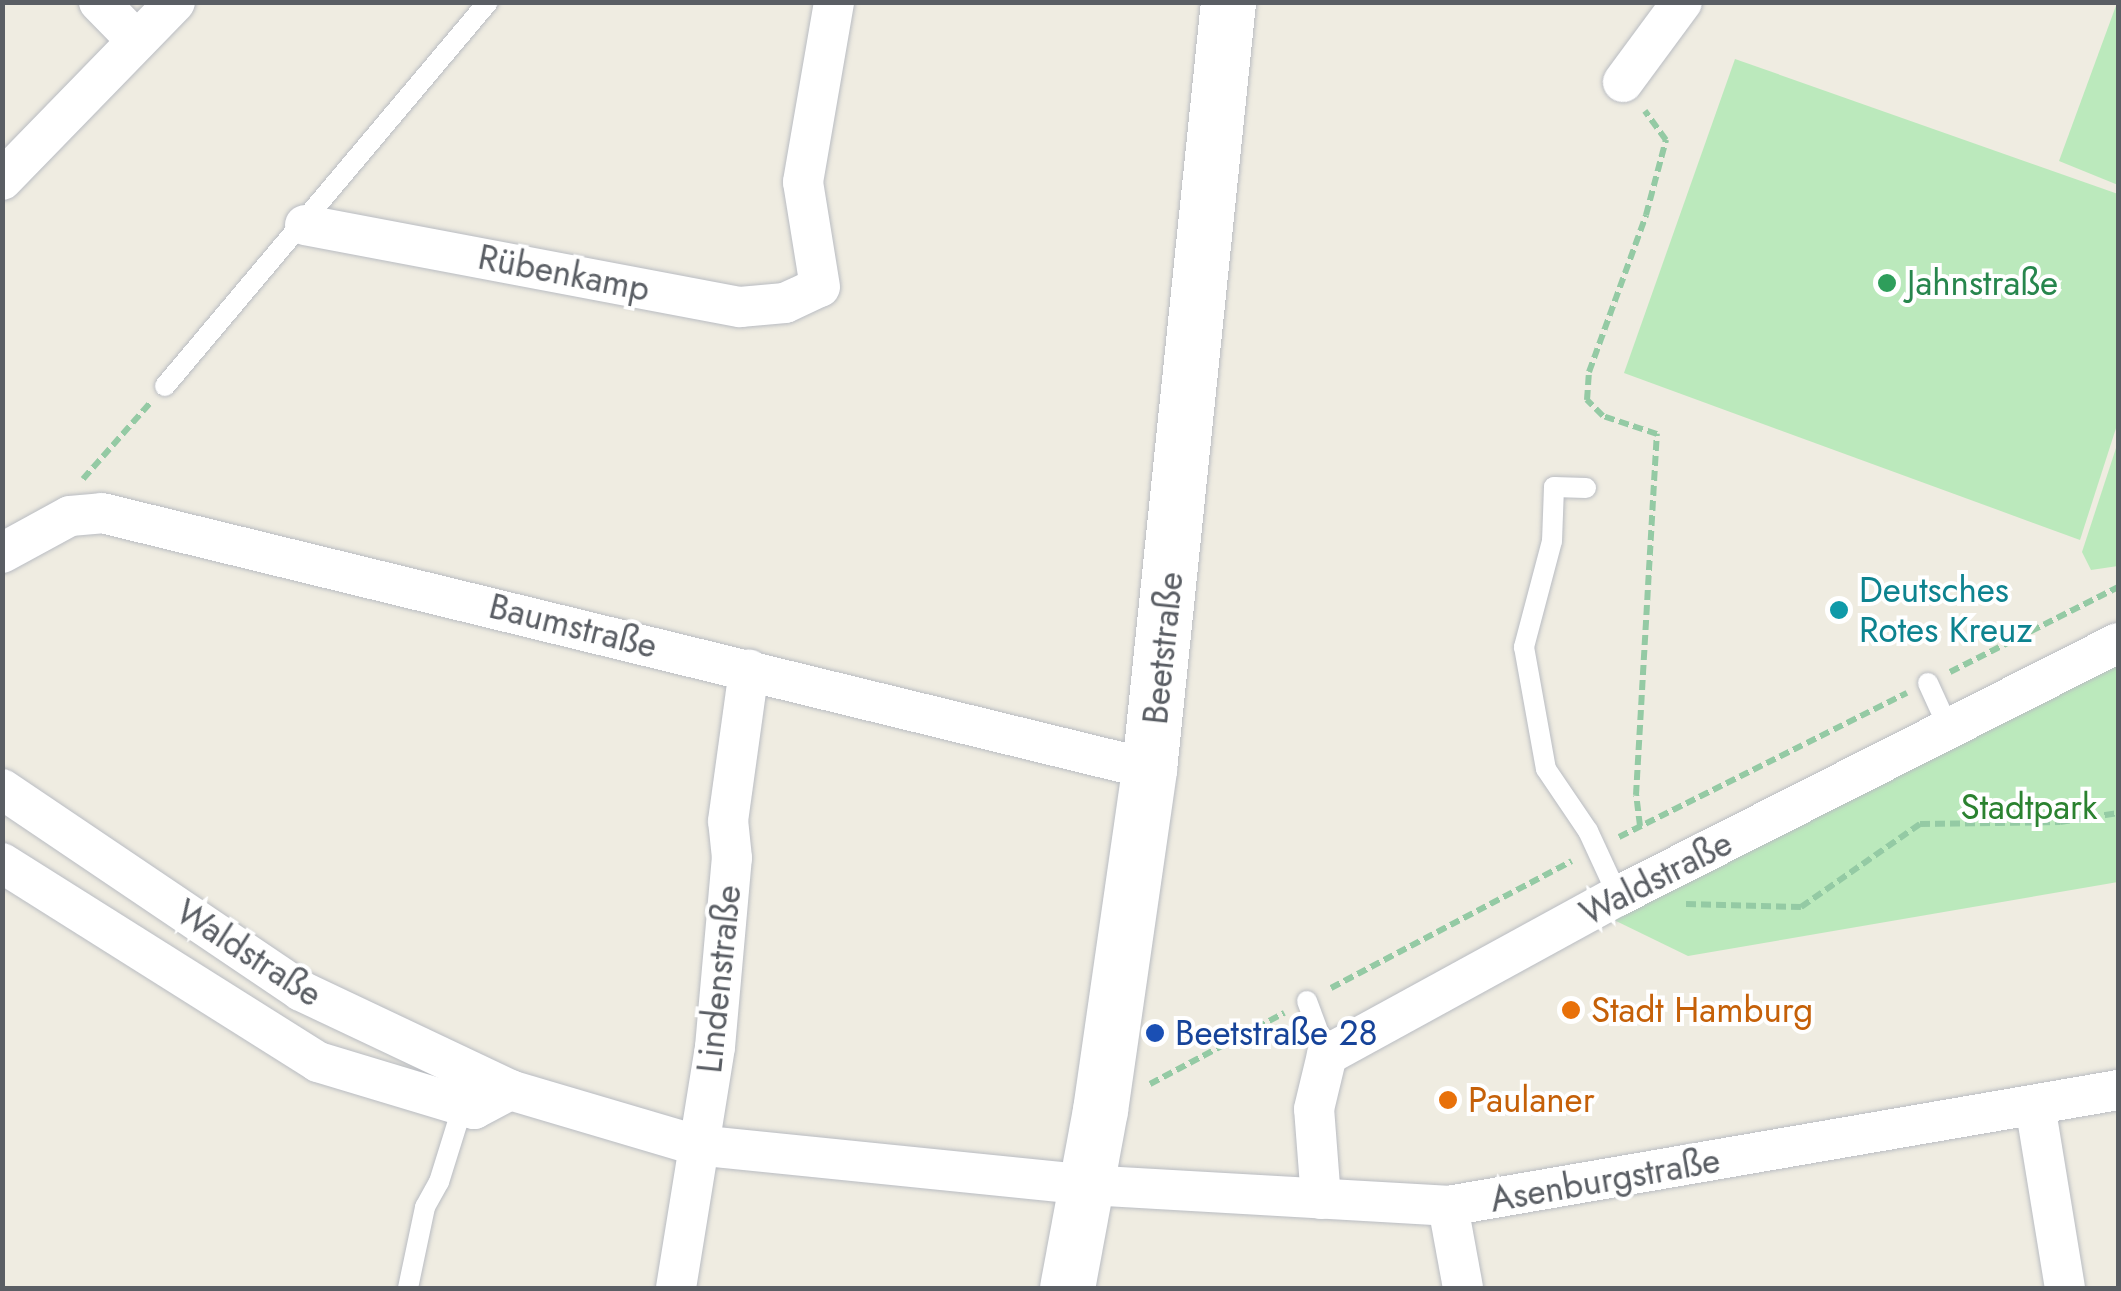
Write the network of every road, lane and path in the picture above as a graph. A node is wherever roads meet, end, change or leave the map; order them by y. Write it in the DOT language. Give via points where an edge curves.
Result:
graph roads {
  1 [pos="99,2"];
  2 [pos="176,2"];
  3 [pos="488,2"];
  4 [pos="834,2"];
  5 [pos="1228,2"];
  6 [pos="1682,2"];
  7 [pos="136,41"];
  8 [pos="1623,82"];
  9 [pos="2,180"];
  10 [pos="305,224"];
  11 [pos="164,386"];
  12 [pos="1586,488"];
  13 [pos="86,512"];
  14 [pos="2,554"];
  15 [pos="2118,588"];
  16 [pos="2118,644"];
  17 [pos="749,669"];
  18 [pos="1928,682"];
  19 [pos="1949,729"];
  20 [pos="1149,769"];
  21 [pos="2,789"];
  22 [pos="2118,814"];
  23 [pos="1640,826"];
  24 [pos="1598,848"];
  25 [pos="2,863"];
  26 [pos="1618,896"];
  27 [pos="1307,1001"];
  28 [pos="1327,1055"];
  29 [pos="510,1090"];
  30 [pos="2118,1090"];
  31 [pos="2035,1104"];
  32 [pos="463,1105"];
  33 [pos="1100,1110"];
  34 [pos="696,1145"];
  35 [pos="1086,1185"];
  36 [pos="1321,1199"];
  37 [pos="1448,1206"];
  38 [pos="408,1288"];
  39 [pos="676,1288"];
  40 [pos="1066,1288"];
  41 [pos="1464,1288"];
  42 [pos="2065,1288"];
  1 -- 7 [label="street"];
  2 -- 7 [label="street"];
  3 -- 10 [label="lane"];
  4 -- 10 [label="street, Rübenkamp" via="804,182 820,287 785,303 740,307"];
  5 -- 20 [label="main road, Beetstraße"];
  6 -- 8 [label="street"];
  7 -- 9 [label="street"];
  8 -- 23 [label="path" via="1666,140 1589,372 1587,400 1603,416 1657,434 1636,795"];
  10 -- 11 [label="lane"];
  11 -- 13 [label="path" via="81,481"];
  12 -- 24 [label="lane" via="1554,487 1552,541 1524,646 1546,769"];
  13 -- 14 [label="street"];
  13 -- 17 [label="street, Baumstraße"];
  15 -- 18 [label="path"];
  16 -- 19 [label="street, Waldstraße"];
  17 -- 20 [label="street, Baumstraße"];
  17 -- 34 [label="street, Lindenstraße" via="728,821 732,858 715,1047"];
  18 -- 19 [label="lane"];
  18 -- 23 [label="path"];
  19 -- 26 [label="street, Waldstraße"];
  20 -- 33 [label="main road, Beetstraße"];
  21 -- 29 [label="street, Waldstraße" via="301,991"];
  22 -- 26 [label="path" via="2060,822 1920,824 1801,907"];
  23 -- 24 [label="path"];
  24 -- 26 [label="lane"];
  24 -- 27 [label="path"];
  25 -- 32 [label="street, Waldstraße" via="318,1062"];
  26 -- 28 [label="street, Waldstraße"];
  27 -- 28 [label="lane"];
  27 -- 33 [label="path"];
  28 -- 36 [label="street" via="1314,1109"];
  29 -- 32 [label="street" via="474,1109"];
  29 -- 34 [label="street, Waldstraße"];
  30 -- 31 [label="street, Asenburgstraße"];
  31 -- 37 [label="street, Asenburgstraße"];
  31 -- 42 [label="street"];
  32 -- 38 [label="lane" via="440,1182 424,1207"];
  33 -- 35 [label="main road, Beetstraße"];
  34 -- 35 [label="street, Waldstraße"];
  34 -- 39 [label="street, Lindenstraße"];
  35 -- 36 [label="street, Asenburgstraße"];
  35 -- 40 [label="main road, Beetstraße"];
  36 -- 37 [label="street, Asenburgstraße"];
  37 -- 41 [label="street"];
}
